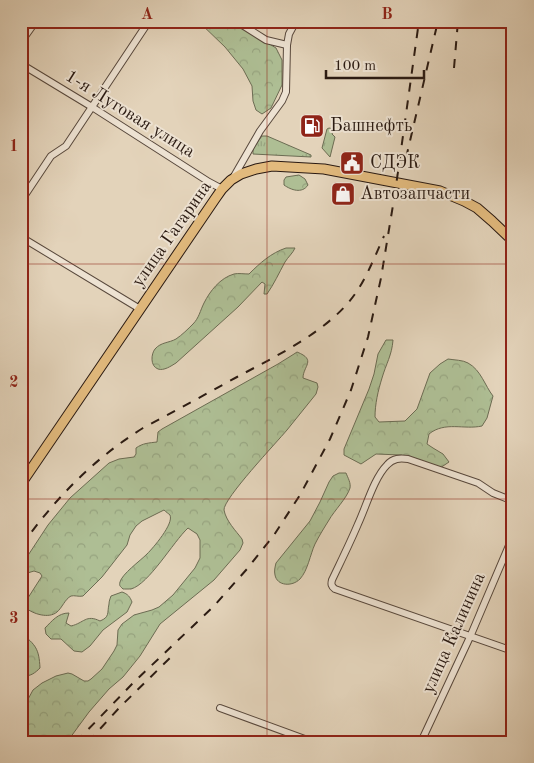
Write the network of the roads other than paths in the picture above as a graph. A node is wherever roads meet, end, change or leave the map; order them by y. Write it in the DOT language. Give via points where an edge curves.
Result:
graph roads {
  1 [pos="36,21"];
  2 [pos="149,21"];
  3 [pos="236,21"];
  4 [pos="296,21"];
  5 [pos="21,42"];
  6 [pos="286,45"];
  7 [pos="21,64"];
  8 [pos="92,107"];
  9 [pos="231,180"];
  10 [pos="222,189"];
  11 [pos="21,208"];
  12 [pos="21,237"];
  13 [pos="513,241"];
  14 [pos="140,309"];
  15 [pos="21,484"];
  16 [pos="513,501"];
  17 [pos="513,536"];
  18 [pos="470,637"];
  19 [pos="513,651"];
  20 [pos="220,708"];
  21 [pos="313,742"];
  22 [pos="421,742"];
  1 -- 5 [label="street"];
  2 -- 8 [label="street"];
  3 -- 6 [label="street" via="266,40"];
  4 -- 6 [label="street"];
  6 -- 9 [label="street" via="286,92"];
  7 -- 8 [label="street, 1-я Луговая улица"];
  8 -- 10 [label="street, 1-я Луговая улица"];
  8 -- 11 [label="street" via="66,146 51,156 23,198"];
  9 -- 10 [label="main road, улица Гагарина"];
  9 -- 13 [label="main road, улица Гагарина" via="272,166 324,169 432,189 477,208"];
  10 -- 14 [label="main road, улица Гагарина"];
  12 -- 14 [label="street"];
  14 -- 15 [label="main road, улица Гагарина"];
  16 -- 18 [label="street" via="478,483 408,459 393,460 379,475 331,584 335,589"];
  17 -- 18 [label="street, улица Калинина"];
  18 -- 19 [label="street"];
  18 -- 22 [label="street, улица Калинина"];
  20 -- 21 [label="street"];
}
